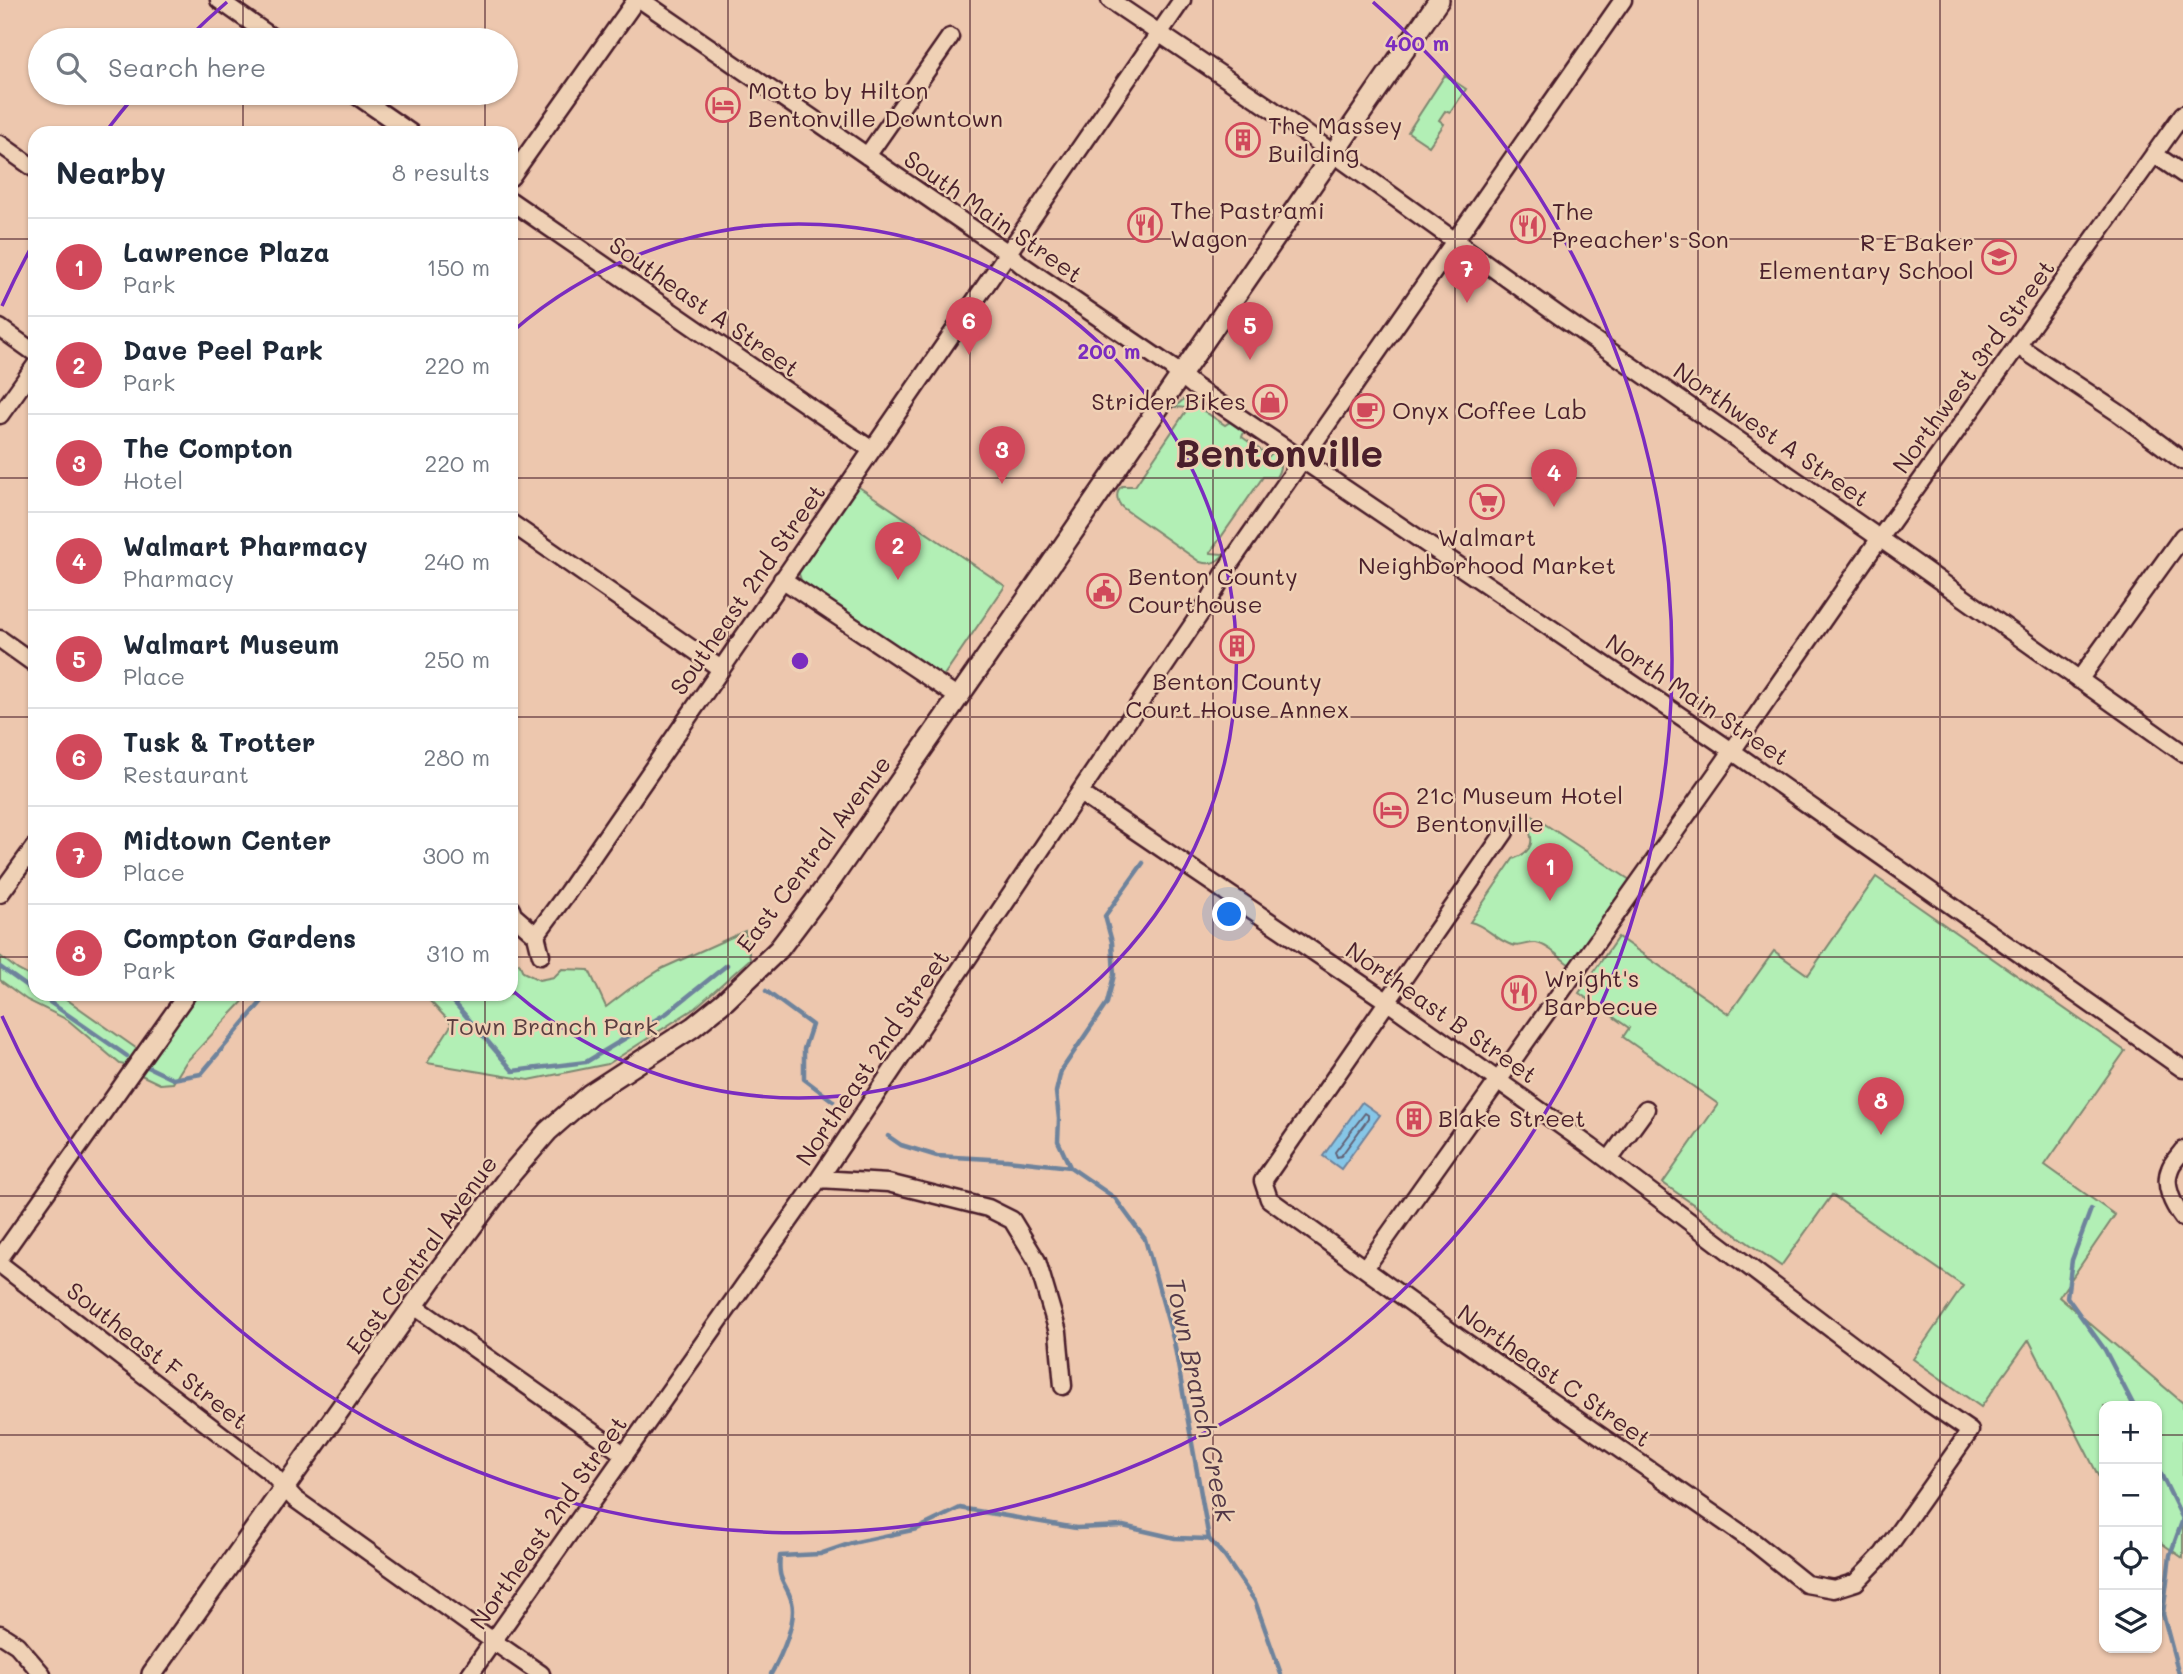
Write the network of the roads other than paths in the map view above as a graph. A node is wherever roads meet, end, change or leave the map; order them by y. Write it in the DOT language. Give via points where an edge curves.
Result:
graph roads {
  1 [pos="219,0"];
  2 [pos="639,0"];
  3 [pos="1110,0"];
  4 [pos="1182,0"];
  5 [pos="1438,0"];
  6 [pos="1623,0"];
  7 [pos="259,28"];
  8 [pos="1159,34"];
  9 [pos="950,37"];
  10 [pos="370,105"];
  11 [pos="2183,114"];
  12 [pos="401,126"];
  13 [pos="0,144"];
  14 [pos="1333,154"];
  15 [pos="2154,154"];
  16 [pos="867,156"];
  17 [pos="28,164"];
  18 [pos="518,167"];
  19 [pos="2183,174"];
  20 [pos="518,206"];
  21 [pos="1456,242"];
  22 [pos="1008,253"];
  23 [pos="0,328"];
  24 [pos="2018,346"];
  25 [pos="28,348"];
  26 [pos="28,376"];
  27 [pos="1180,376"];
  28 [pos="0,415"];
  29 [pos="872,450"];
  30 [pos="1303,460"];
  31 [pos="2183,461"];
  32 [pos="518,532"];
  33 [pos="2183,536"];
  34 [pos="1880,538"];
  35 [pos="782,579"];
  36 [pos="0,639"];
  37 [pos="28,659"];
  38 [pos="721,668"];
  39 [pos="2079,680"];
  40 [pos="958,697"];
  41 [pos="1732,751"];
  42 [pos="2183,753"];
  43 [pos="1080,793"];
  44 [pos="1505,832"];
  45 [pos="28,856"];
  46 [pos="0,894"];
  47 [pos="518,919"];
  48 [pos="536,935"];
  49 [pos="541,956"];
  50 [pos="182,1001"];
  51 [pos="1388,1002"];
  52 [pos="2183,1069"];
  53 [pos="1497,1081"];
  54 [pos="1646,1109"];
  55 [pos="2183,1150"];
  56 [pos="1609,1160"];
  57 [pos="819,1179"];
  58 [pos="2183,1218"];
  59 [pos="0,1258"];
  60 [pos="0,1264"];
  61 [pos="1365,1268"];
  62 [pos="413,1305"];
  63 [pos="1063,1386"];
  64 [pos="625,1455"];
  65 [pos="284,1487"];
  66 [pos="1834,1589"];
  67 [pos="0,1634"];
  68 [pos="493,1642"];
  69 [pos="42,1674"];
  70 [pos="152,1674"];
  71 [pos="470,1674"];
  72 [pos="541,1674"];
  1 -- 7 [label="street"];
  2 -- 16 [label="street, South Main Street"];
  2 -- 18 [label="street"];
  3 -- 8 [label="street, Northwest A Street"];
  4 -- 8 [label="street, Southeast 2nd Street"];
  5 -- 14 [label="main road, East Central Avenue"];
  6 -- 21 [label="street, Northeast 2nd Street"];
  8 -- 14 [label="street, Northwest A Street"];
  8 -- 22 [label="street, Southeast 2nd Street"];
  9 -- 16 [label="street"];
  10 -- 12 [label="street"];
  11 -- 15 [label="street, Northwest 3rd Street"];
  13 -- 17 [label="street"];
  14 -- 21 [label="street, Northwest A Street"];
  14 -- 27 [label="main road, East Central Avenue"];
  15 -- 19 [label="street"];
  15 -- 24 [label="street, Northwest 3rd Street"];
  16 -- 22 [label="street, South Main Street"];
  20 -- 29 [label="street, Southeast A Street"];
  21 -- 30 [label="street, Northeast 2nd Street"];
  21 -- 34 [label="street, Northwest A Street"];
  22 -- 27 [label="street, South Main Street"];
  22 -- 29 [label="street, Southeast 2nd Street"];
  23 -- 25 [label="street"];
  24 -- 31 [label="street"];
  24 -- 34 [label="street, Northwest 3rd Street"];
  26 -- 28 [label="street"];
  27 -- 30 [label="street, North Main Street"];
  27 -- 40 [label="main road, East Central Avenue"];
  29 -- 35 [label="street, Southeast 2nd Street"];
  30 -- 41 [label="street, North Main Street"];
  30 -- 43 [label="street, Northeast 2nd Street"];
  32 -- 38 [label="street"];
  33 -- 39 [label="street"];
  34 -- 39 [label="street, Northwest A Street"];
  34 -- 41 [label="street, Northwest 3rd Street"];
  35 -- 38 [label="street, Southeast 2nd Street"];
  35 -- 40 [label="street"];
  36 -- 37 [label="street"];
  38 -- 48 [label="street, Southeast 2nd Street"];
  39 -- 42 [label="street, Northwest A Street"];
  40 -- 62 [label="main road, East Central Avenue" via="779,949 693,1027 590,1094 548,1132 510,1174"];
  41 -- 52 [label="street, North Main Street"];
  41 -- 53 [label="street, Northwest 3rd Street"];
  43 -- 51 [label="street, Northeast B Street"];
  43 -- 57 [label="street, Northeast 2nd Street"];
  44 -- 51 [label="street"];
  45 -- 46 [label="street"];
  47 -- 48 [label="street"];
  48 -- 49 [label="street"];
  50 -- 59 [label="street"];
  51 -- 53 [label="street, Northeast B Street"];
  51 -- 61 [label="street, Northeast C Street" via="1263,1181 1269,1199"];
  53 -- 56 [label="street, Northeast B Street"];
  53 -- 61 [label="street, Northwest 3rd Street"];
  54 -- 56 [label="street"];
  55 -- 58 [label="street" via="2169,1170 2173,1204"];
  56 -- 66 [label="street, Northeast B Street" via="1970,1431 1883,1554 1856,1582"];
  57 -- 63 [label="street" via="888,1183 989,1208 1012,1220 1037,1261 1058,1332"];
  57 -- 64 [label="street, Northeast 2nd Street"];
  60 -- 65 [label="street, Southeast F Street"];
  61 -- 66 [label="street, Northeast C Street" via="1807,1584"];
  62 -- 64 [label="street"];
  62 -- 65 [label="main road, East Central Avenue"];
  64 -- 68 [label="street, Northeast 2nd Street"];
  65 -- 68 [label="street, Southeast F Street"];
  65 -- 70 [label="main road, East Central Avenue"];
  67 -- 69 [label="street" via="17,1645"];
  68 -- 71 [label="street, Northeast 2nd Street"];
  68 -- 72 [label="street, Southeast F Street"];
}
